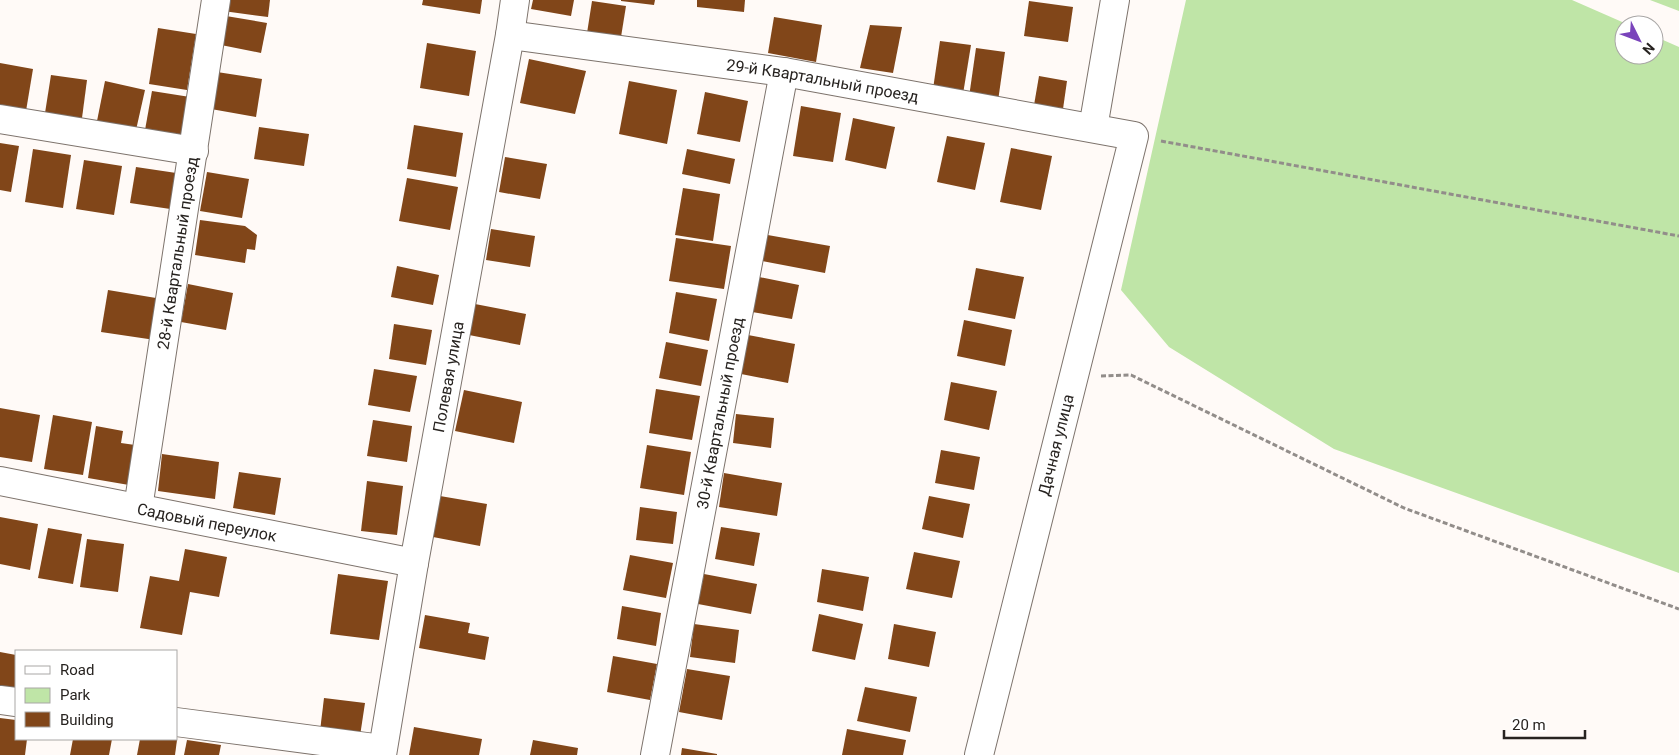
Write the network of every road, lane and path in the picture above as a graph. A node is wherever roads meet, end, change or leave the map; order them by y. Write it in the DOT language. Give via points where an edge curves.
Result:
graph roads {
  1 [pos="216,0"];
  2 [pos="515,0"];
  3 [pos="1115,0"];
  4 [pos="510,35"];
  5 [pos="784,72"];
  6 [pos="0,119"];
  7 [pos="1093,128"];
  8 [pos="1134,136"];
  9 [pos="194,152"];
  10 [pos="1679,236"];
  11 [pos="1073,377"];
  12 [pos="0,481"];
  13 [pos="138,508"];
  14 [pos="414,563"];
  15 [pos="1679,609"];
  16 [pos="0,700"];
  17 [pos="15,702"];
  18 [pos="178,722"];
  19 [pos="382,752"];
  20 [pos="655,755"];
  21 [pos="979,755"];
  1 -- 9 [label="street, 28-й Квартальный проезд"];
  2 -- 4 [label="street, Полевая улица"];
  3 -- 7 [label="street"];
  4 -- 5 [label="street, 29-й Квартальный проезд"];
  4 -- 14 [label="street, Полевая улица"];
  5 -- 7 [label="street, 29-й Квартальный проезд"];
  5 -- 20 [label="street, 30-й Квартальный проезд"];
  6 -- 9 [label="street"];
  7 -- 8 [label="street, 29-й Квартальный проезд"];
  8 -- 10 [label="path"];
  8 -- 11 [label="street, Дачная улица"];
  9 -- 13 [label="street, 28-й Квартальный проезд"];
  11 -- 15 [label="path" via="1131,375 1404,508"];
  11 -- 21 [label="street, Дачная улица"];
  12 -- 13 [label="street, Садовый переулок"];
  13 -- 14 [label="street, Садовый переулок"];
  14 -- 19 [label="street, Полевая улица"];
  16 -- 17 [label="street"];
  18 -- 19 [label="street"];
}
